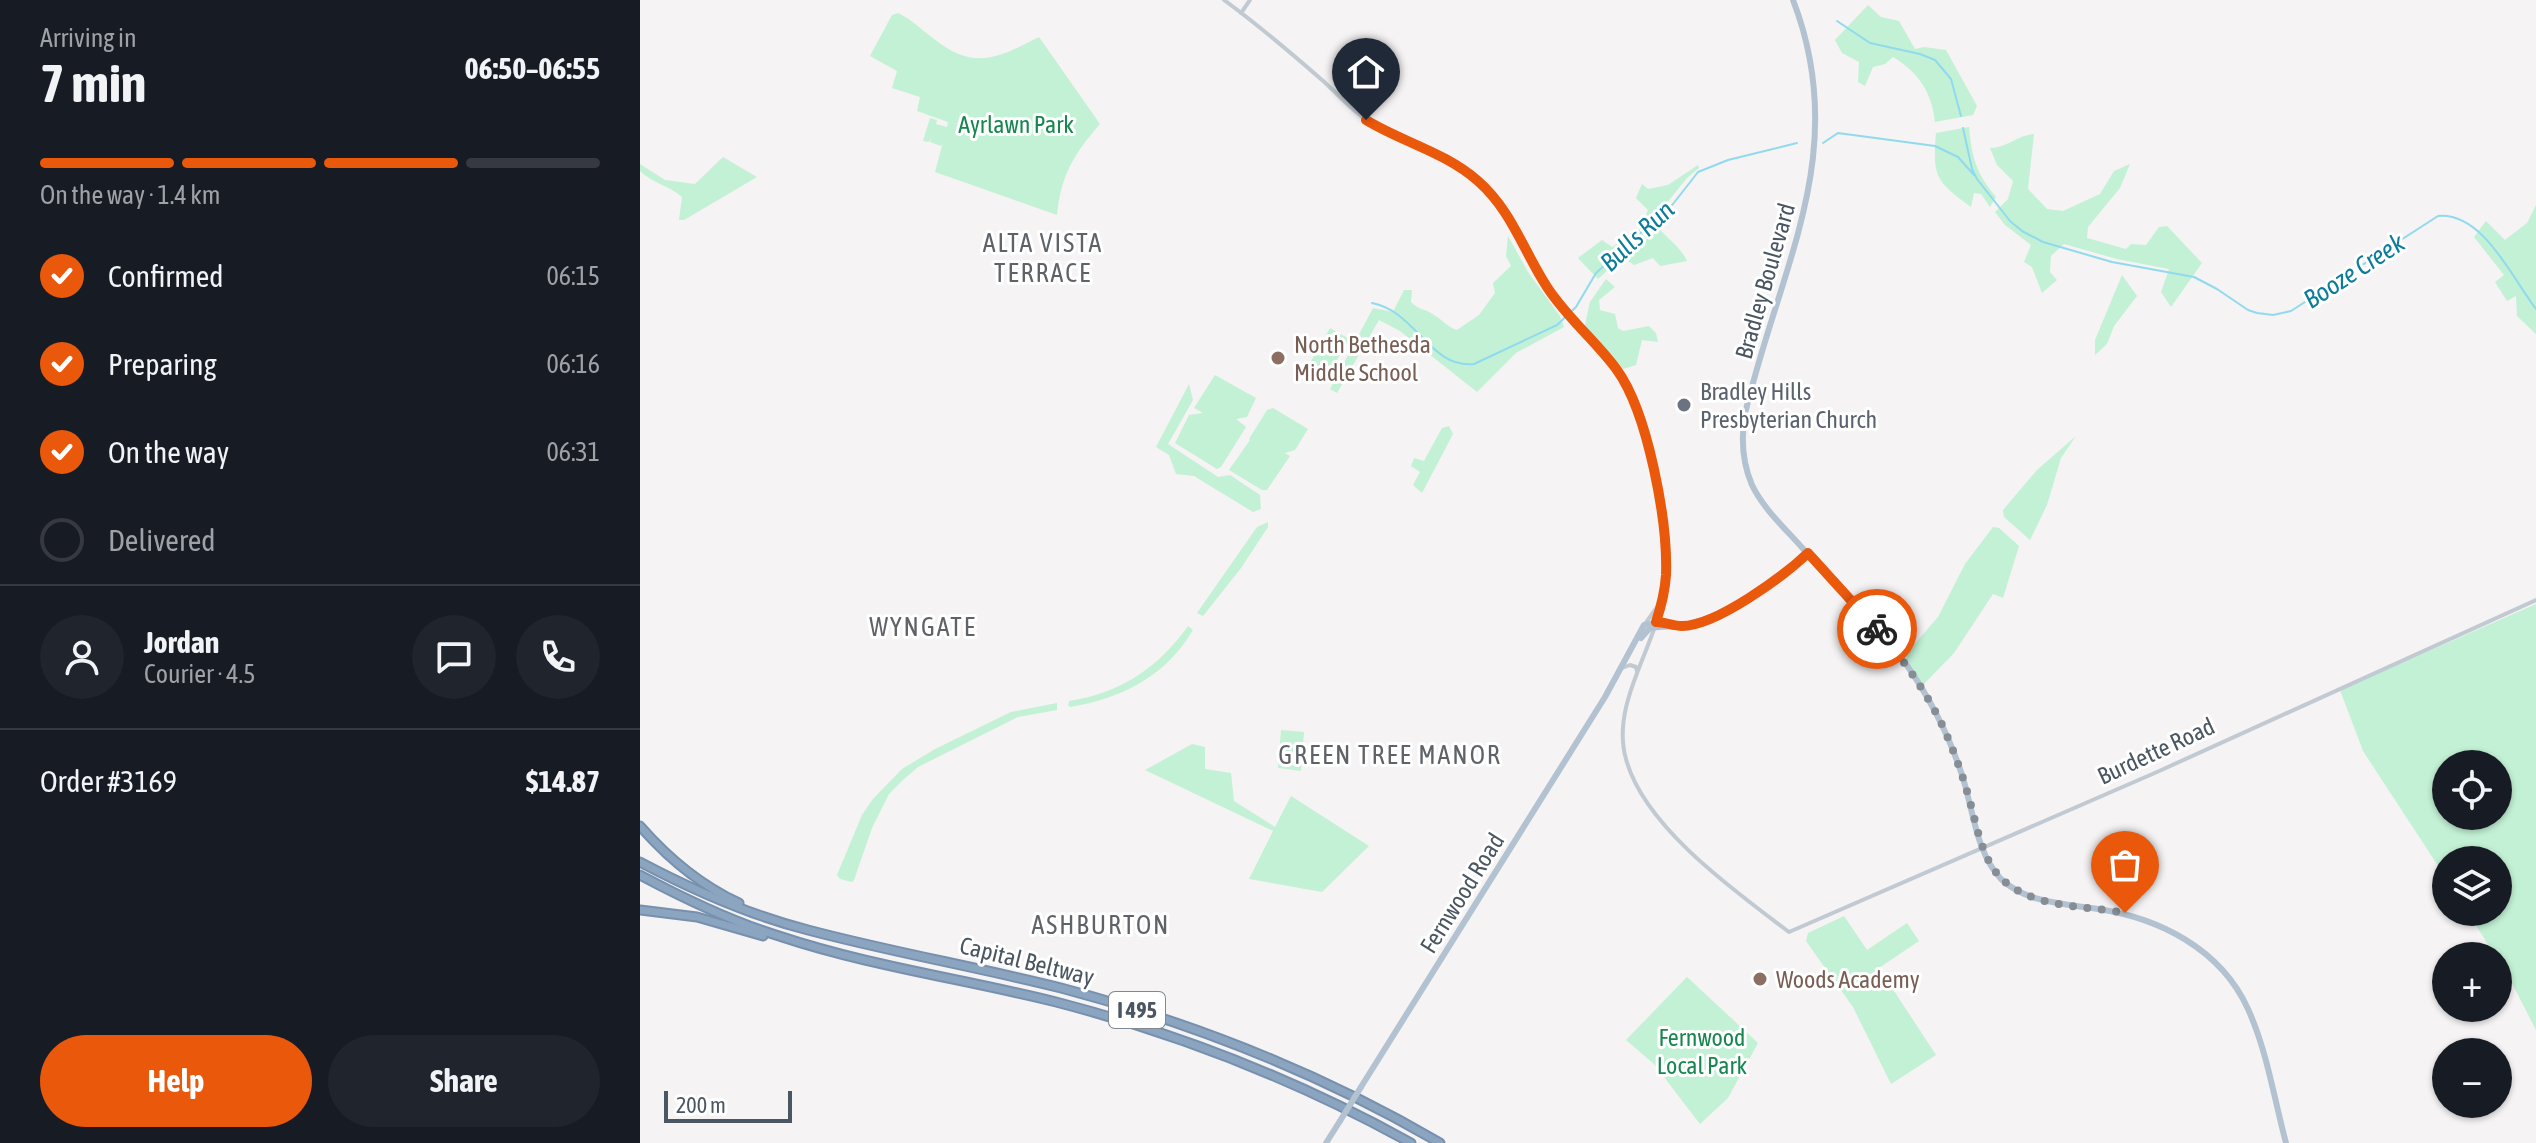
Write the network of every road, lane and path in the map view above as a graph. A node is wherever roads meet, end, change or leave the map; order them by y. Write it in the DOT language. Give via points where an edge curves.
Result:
graph roads {
  1 [pos="1224,0"];
  2 [pos="1250,0"];
  3 [pos="1793,0"];
  4 [pos="1241,13"];
  5 [pos="1808,553"];
  6 [pos="1662,600"];
  7 [pos="2536,600"];
  8 [pos="1656,624"];
  9 [pos="1644,625"];
  10 [pos="1625,660"];
  11 [pos="1620,669"];
  12 [pos="1637,675"];
  13 [pos="640,826"];
  14 [pos="1983,848"];
  15 [pos="640,862"];
  16 [pos="640,875"];
  17 [pos="640,910"];
  18 [pos="785,923"];
  19 [pos="840,954"];
  20 [pos="1326,1143"];
  21 [pos="1411,1143"];
  22 [pos="1440,1143"];
  23 [pos="2286,1143"];
  1 -- 4 [label="street"];
  2 -- 4 [label="street"];
  3 -- 5 [label="main road, Bradley Boulevard" via="1814,80 1814,157 1802,225 1747,406 1743,447 1756,494"];
  4 -- 6 [label="street" via="1366,120 1438,154 1479,182 1510,218 1546,285 1618,371 1640,415 1662,524"];
  5 -- 8 [label="main road" via="1774,582 1707,619 1682,626"];
  5 -- 14 [label="main road, Bradley Boulevard" via="1887,640 1923,690 1956,760"];
  6 -- 8 [label="street"];
  6 -- 9 [label="street"];
  7 -- 14 [label="street, Burdette Road"];
  8 -- 9 [label="main road"];
  8 -- 10 [label="main road, Fernwood Road"];
  8 -- 12 [label="street"];
  9 -- 10 [label="main road, Fernwood Road"];
  10 -- 11 [label="main road, Fernwood Road"];
  11 -- 12 [label="street" via="1634,666"];
  11 -- 20 [label="main road, Fernwood Road, bridge"];
  12 -- 14 [label="street, Burdette Road" via="1623,728 1626,761 1635,782 1699,861 1789,932"];
  13 -- 18 [label="highway" via="703,883"];
  14 -- 23 [label="main road, Bradley Boulevard" via="1997,874 2020,892 2150,920 2210,958 2246,1005"];
  15 -- 18 [label="highway, Capital Beltway / I 495" via="708,895"];
  16 -- 19 [label="highway, Capital Beltway / I 495" via="731,920"];
  17 -- 19 [label="highway" via="697,917"];
  18 -- 22 [label="highway, Capital Beltway / I 495" via="1060,988 1187,1027 1333,1087"];
  19 -- 21 [label="highway, Capital Beltway / I 495" via="1022,994 1161,1033 1304,1089"];
}
